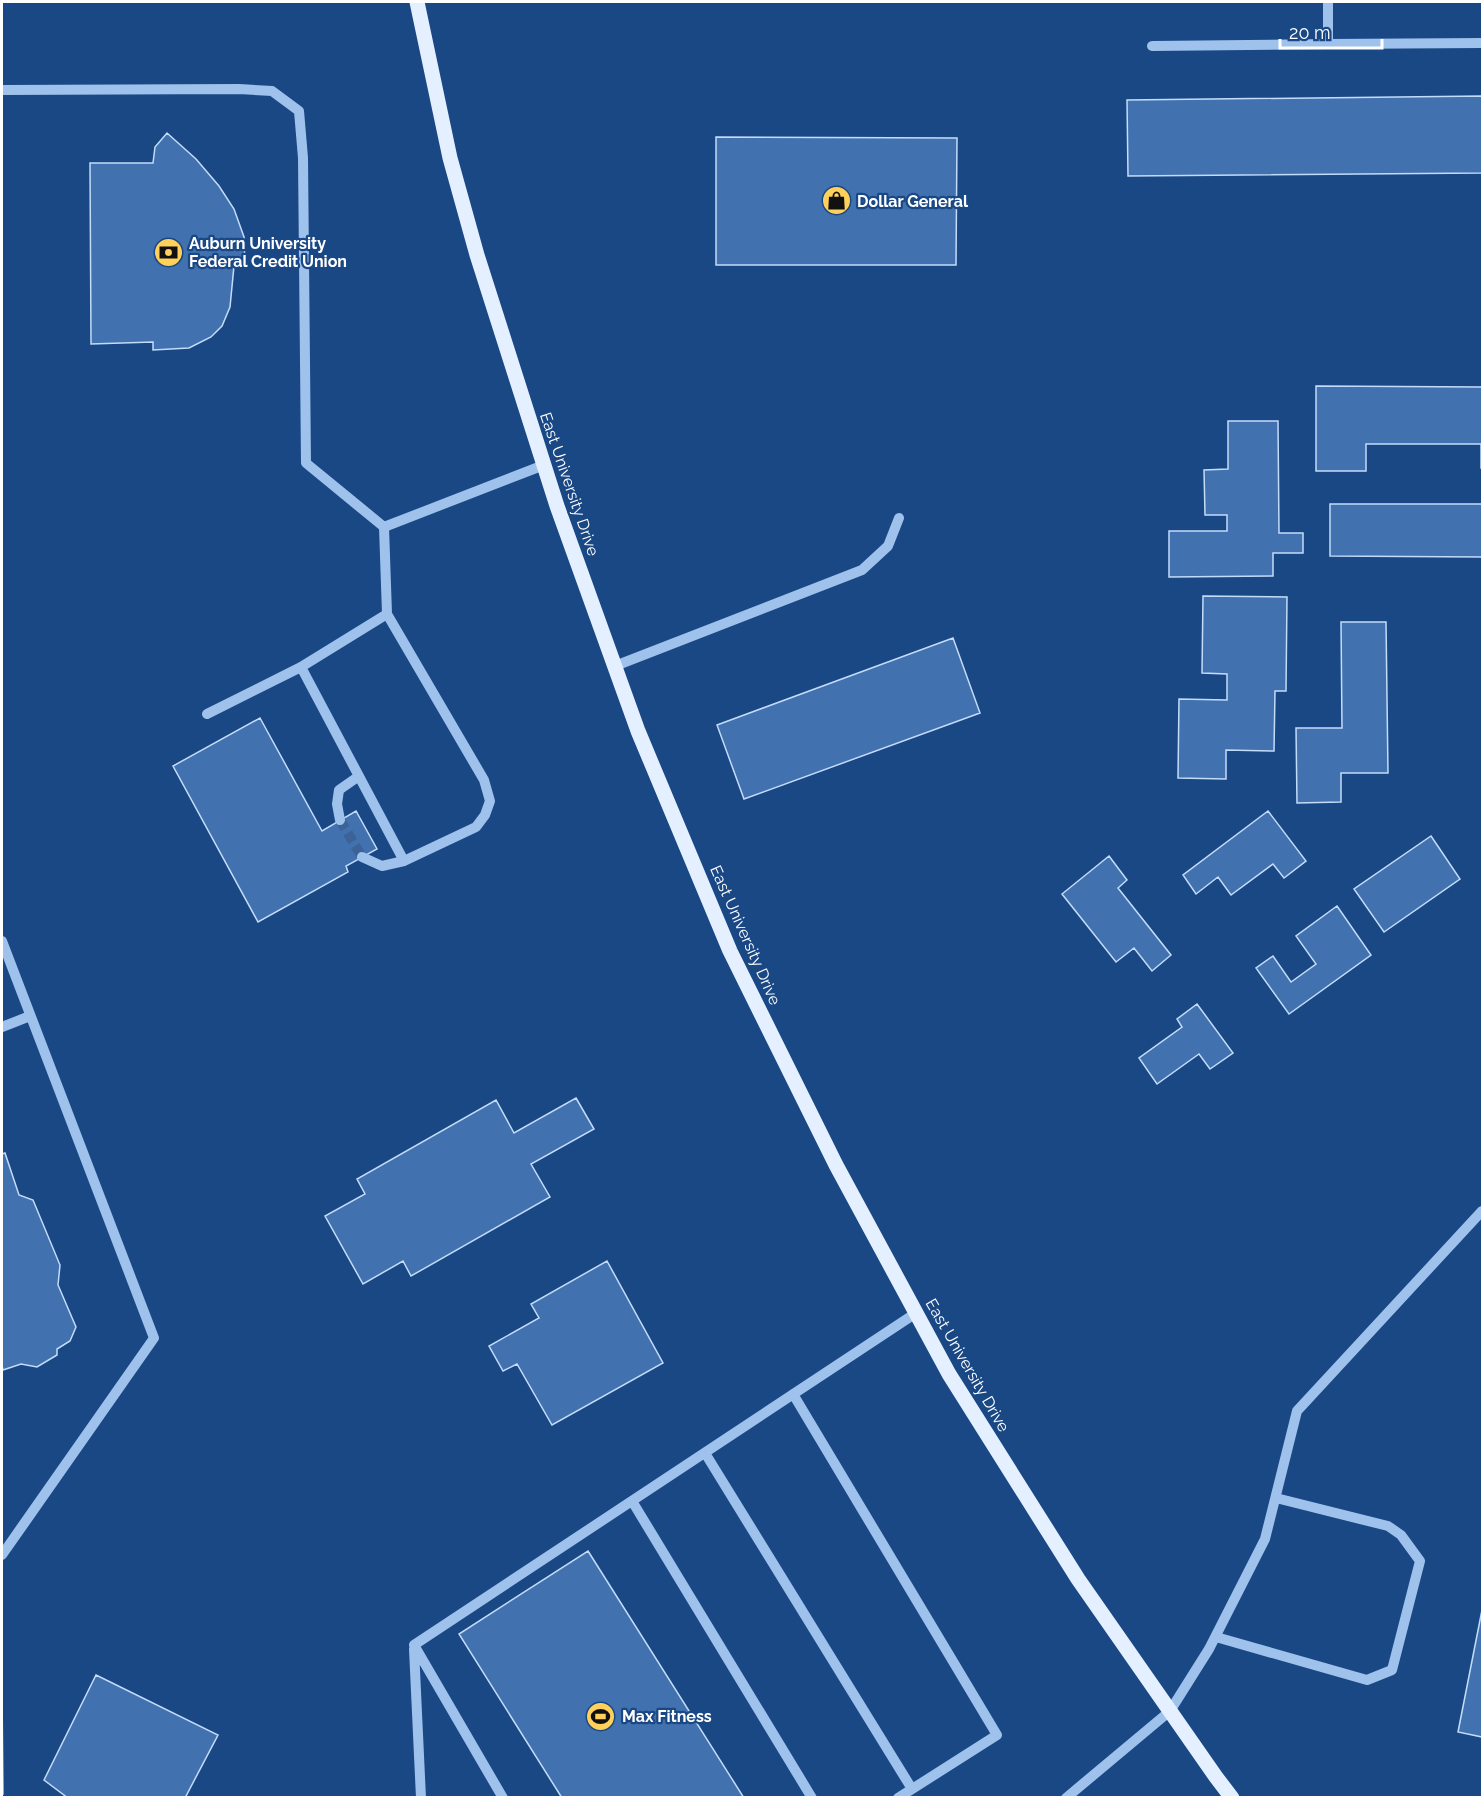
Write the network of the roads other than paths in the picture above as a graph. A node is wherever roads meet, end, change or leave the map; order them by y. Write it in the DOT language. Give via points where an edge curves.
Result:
graph roads {
  1 [pos="417,2"];
  2 [pos="1328,2"];
  3 [pos="1482,43"];
  4 [pos="1328,44"];
  5 [pos="1152,46"];
  6 [pos="2,90"];
  7 [pos="544,465"];
  8 [pos="899,518"];
  9 [pos="384,527"];
  10 [pos="387,614"];
  11 [pos="615,666"];
  12 [pos="301,667"];
  13 [pos="207,714"];
  14 [pos="359,776"];
  15 [pos="340,820"];
  16 [pos="362,857"];
  17 [pos="404,861"];
  18 [pos="2,941"];
  19 [pos="30,1016"];
  20 [pos="2,1027"];
  21 [pos="1482,1211"];
  22 [pos="916,1313"];
  23 [pos="793,1394"];
  24 [pos="705,1453"];
  25 [pos="1276,1498"];
  26 [pos="632,1501"];
  27 [pos="2,1555"];
  28 [pos="1216,1637"];
  29 [pos="414,1645"];
  30 [pos="1170,1710"];
  31 [pos="912,1789"];
  32 [pos="421,1797"];
  33 [pos="503,1797"];
  34 [pos="812,1797"];
  35 [pos="898,1797"];
  36 [pos="1065,1797"];
  37 [pos="1232,1797"];
  1 -- 7 [label="main road, East University Drive" via="456,179"];
  2 -- 4 [label="street"];
  3 -- 4 [label="street"];
  4 -- 5 [label="street"];
  6 -- 9 [label="street" via="272,91 299,111 303,158 306,463"];
  7 -- 9 [label="street"];
  7 -- 11 [label="main road, East University Drive"];
  8 -- 11 [label="street" via="888,546 862,570"];
  9 -- 10 [label="street"];
  10 -- 12 [label="street"];
  10 -- 17 [label="street" via="484,780 490,801 476,827"];
  11 -- 22 [label="main road, East University Drive" via="730,951 836,1165"];
  12 -- 13 [label="street"];
  12 -- 14 [label="street"];
  14 -- 15 [label="street" via="339,790"];
  14 -- 17 [label="street"];
  16 -- 17 [label="street" via="382,866"];
  18 -- 19 [label="street"];
  19 -- 20 [label="street"];
  19 -- 27 [label="street" via="154,1338"];
  21 -- 25 [label="street" via="1297,1412"];
  22 -- 23 [label="street"];
  22 -- 30 [label="main road, East University Drive" via="949,1374 1078,1579"];
  23 -- 24 [label="street"];
  23 -- 31 [label="street" via="997,1736"];
  24 -- 26 [label="street"];
  24 -- 31 [label="street"];
  25 -- 28 [label="street" via="1265,1539"];
  25 -- 28 [label="street" via="1388,1527 1401,1535 1420,1560 1392,1670 1367,1680"];
  26 -- 29 [label="street"];
  26 -- 34 [label="street"];
  28 -- 30 [label="street"];
  29 -- 32 [label="street"];
  29 -- 33 [label="street"];
  30 -- 36 [label="street"];
  30 -- 37 [label="main road, East University Drive"];
  31 -- 35 [label="street"];
}
